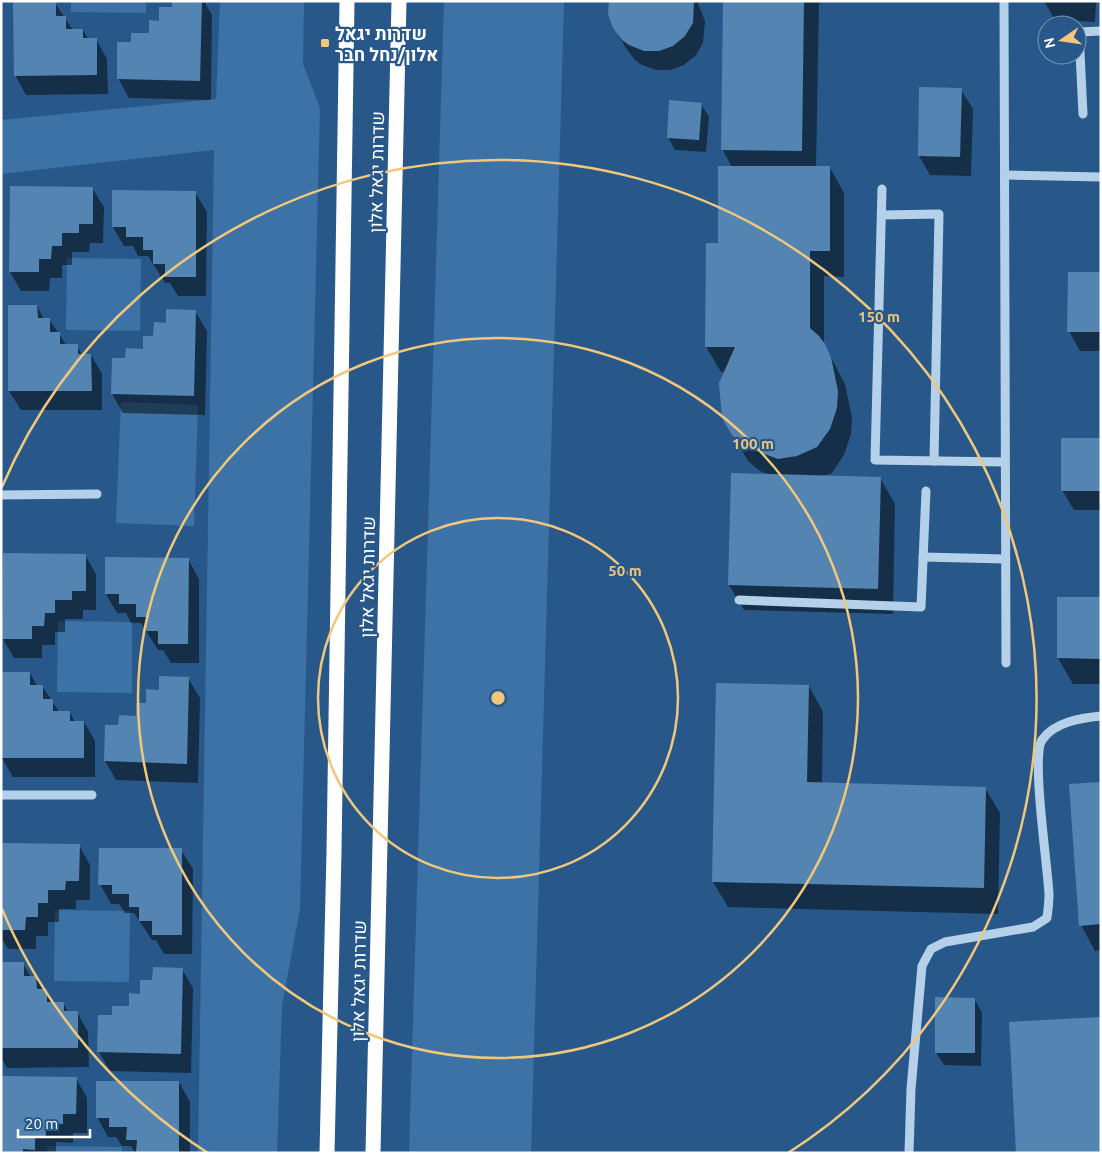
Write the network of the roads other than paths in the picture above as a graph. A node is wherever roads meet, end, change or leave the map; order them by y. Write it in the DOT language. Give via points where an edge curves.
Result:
graph roads {
  1 [pos="347,1"];
  2 [pos="399,1"];
  3 [pos="1004,1"];
  4 [pos="1101,31"];
  5 [pos="1083,114"];
  6 [pos="1005,175"];
  7 [pos="1101,177"];
  8 [pos="882,190"];
  9 [pos="882,215"];
  10 [pos="934,461"];
  11 [pos="1006,462"];
  12 [pos="926,491"];
  13 [pos="97,494"];
  14 [pos="1,495"];
  15 [pos="923,557"];
  16 [pos="1005,559"];
  17 [pos="739,600"];
  18 [pos="1006,663"];
  19 [pos="1101,716"];
  20 [pos="1,795"];
  21 [pos="92,795"];
  22 [pos="326,1153"];
  23 [pos="373,1153"];
  24 [pos="909,1153"];
  1 -- 22 [label="highway, שדרות יגאל אלון" via="334,852"];
  2 -- 23 [label="highway, שדרות יגאל אלון"];
  3 -- 6 [label="street"];
  4 -- 5 [label="street" via="1079,32"];
  6 -- 7 [label="street"];
  6 -- 11 [label="street"];
  8 -- 9 [label="street"];
  9 -- 10 [label="street" via="939,214"];
  9 -- 10 [label="street" via="875,460"];
  10 -- 11 [label="street"];
  11 -- 16 [label="street"];
  12 -- 15 [label="street"];
  13 -- 14 [label="street"];
  15 -- 16 [label="street"];
  15 -- 17 [label="street" via="921,607"];
  16 -- 18 [label="street"];
  19 -- 24 [label="street" via="1068,722 1042,740 1038,767 1047,918 1034,927 945,942 930,949 922,966"];
  20 -- 21 [label="street"];
}
